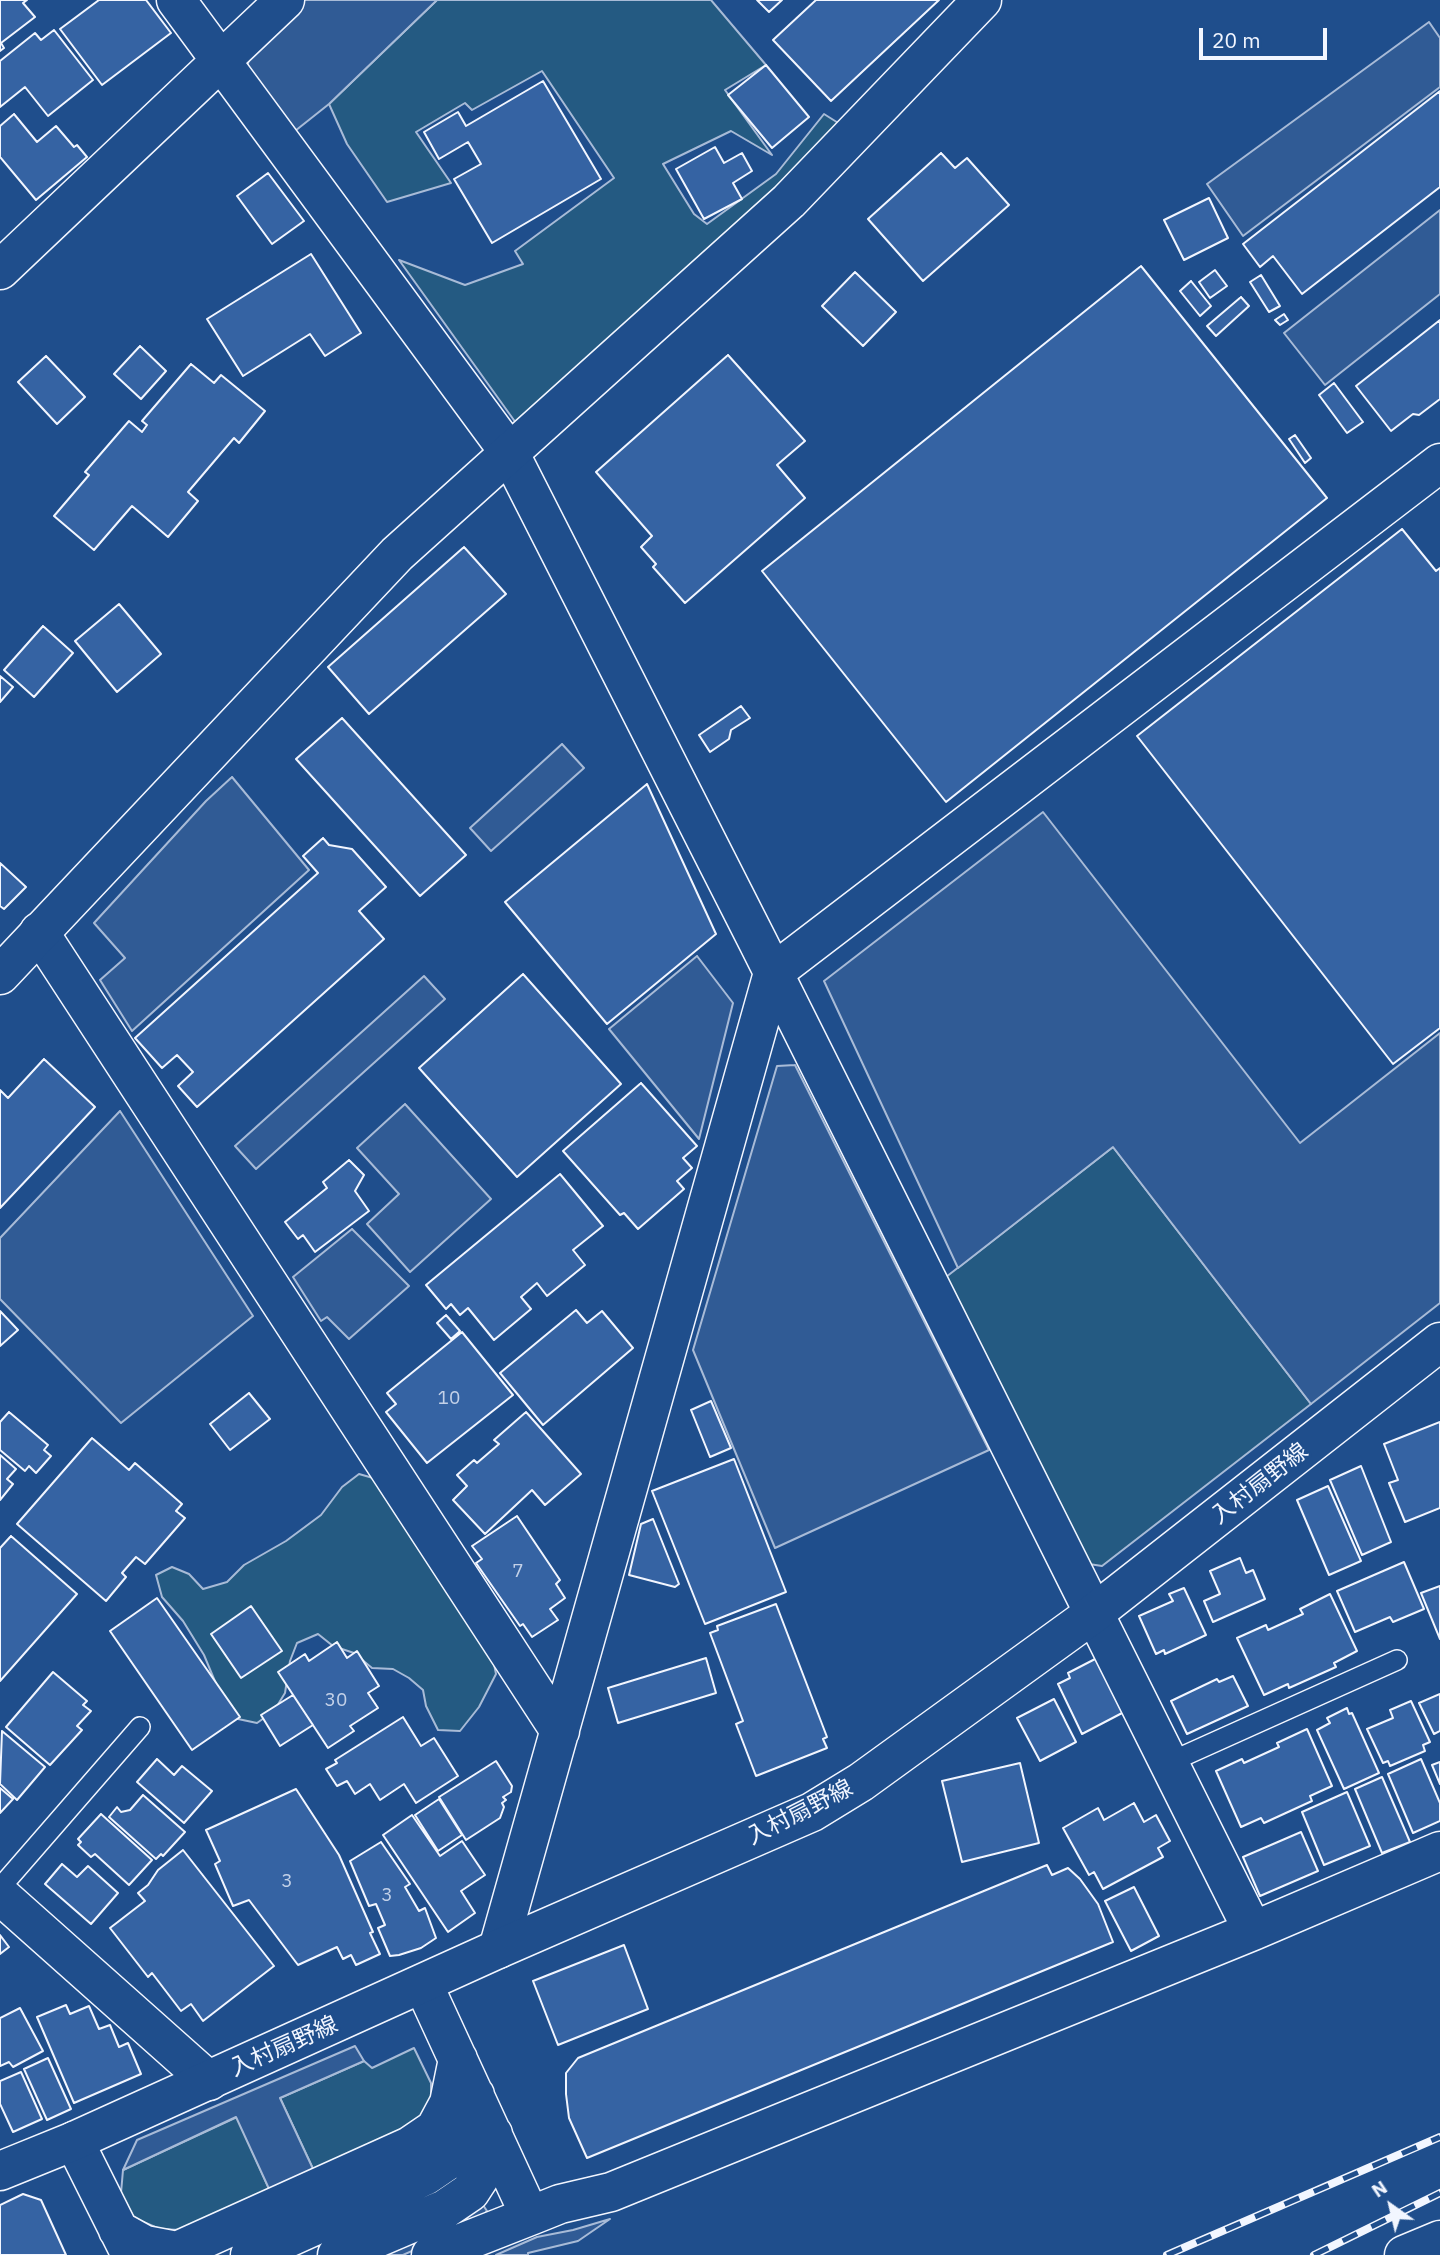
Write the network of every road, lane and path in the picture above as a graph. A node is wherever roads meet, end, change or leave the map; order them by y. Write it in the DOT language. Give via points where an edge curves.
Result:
graph roads {
  1 [pos="176,0"];
  2 [pos="285,0"];
  3 [pos="982,0"];
  4 [pos="222,62"];
  5 [pos="0,270"];
  6 [pos="509,452"];
  7 [pos="1440,463"];
  8 [pos="39,932"];
  9 [pos="774,973"];
  10 [pos="0,975"];
  11 [pos="1440,1342"];
  12 [pos="1093,1614"];
  13 [pos="1397,1660"];
  14 [pos="139,1727"];
  15 [pos="560,1731"];
  16 [pos="1168,1763"];
  17 [pos="1440,1851"];
  18 [pos="0,1888"];
  19 [pos="0,1895"];
  20 [pos="1252,1931"];
  21 [pos="498,1948"];
  22 [pos="423,1984"];
  23 [pos="458,2059"];
  24 [pos="209,2081"];
  25 [pos="475,2095"];
  26 [pos="493,2134"];
  27 [pos="74,2141"];
  28 [pos="0,2171"];
  29 [pos="530,2216"];
  30 [pos="1440,2240"];
  31 [pos="124,2242"];
  32 [pos="250,2255"];
  33 [pos="337,2255"];
  34 [pos="431,2255"];
  35 [pos="1404,2255"];
  1 -- 4 [label="street"];
  2 -- 4 [label="street"];
  3 -- 6 [label="street" via="789,201"];
  4 -- 5 [label="street"];
  4 -- 6 [label="street"];
  6 -- 8 [label="street" via="397,554"];
  6 -- 9 [label="street"];
  7 -- 9 [label="street"];
  8 -- 10 [label="street"];
  8 -- 15 [label="street"];
  9 -- 12 [label="street"];
  9 -- 15 [label="street"];
  11 -- 12 [label="street, 入村扇野線"];
  12 -- 16 [label="street"];
  12 -- 21 [label="street, 入村扇野線" via="861,1782 812,1812"];
  13 -- 16 [label="lane"];
  14 -- 18 [label="lane"];
  15 -- 21 [label="street"];
  16 -- 20 [label="street"];
  17 -- 20 [label="street"];
  19 -- 24 [label="street"];
  20 -- 29 [label="street" via="611,2192"];
  21 -- 22 [label="street, 入村扇野線"];
  22 -- 23 [label="street"];
  22 -- 24 [label="street, 入村扇野線"];
  23 -- 25 [label="street"];
  23 -- 31 [label="street" via="449,2103 435,2129 410,2146 177,2251"];
  24 -- 27 [label="street, 入村扇野線"];
  25 -- 26 [label="street"];
  25 -- 32 [label="street" via="465,2135 450,2159 425,2176"];
  26 -- 29 [label="street"];
  26 -- 33 [label="street" via="487,2166 470,2192 445,2209"];
  27 -- 28 [label="street, 入村扇野線"];
  27 -- 31 [label="street"];
  29 -- 34 [label="street"];
  30 -- 35 [label="street"];
}
